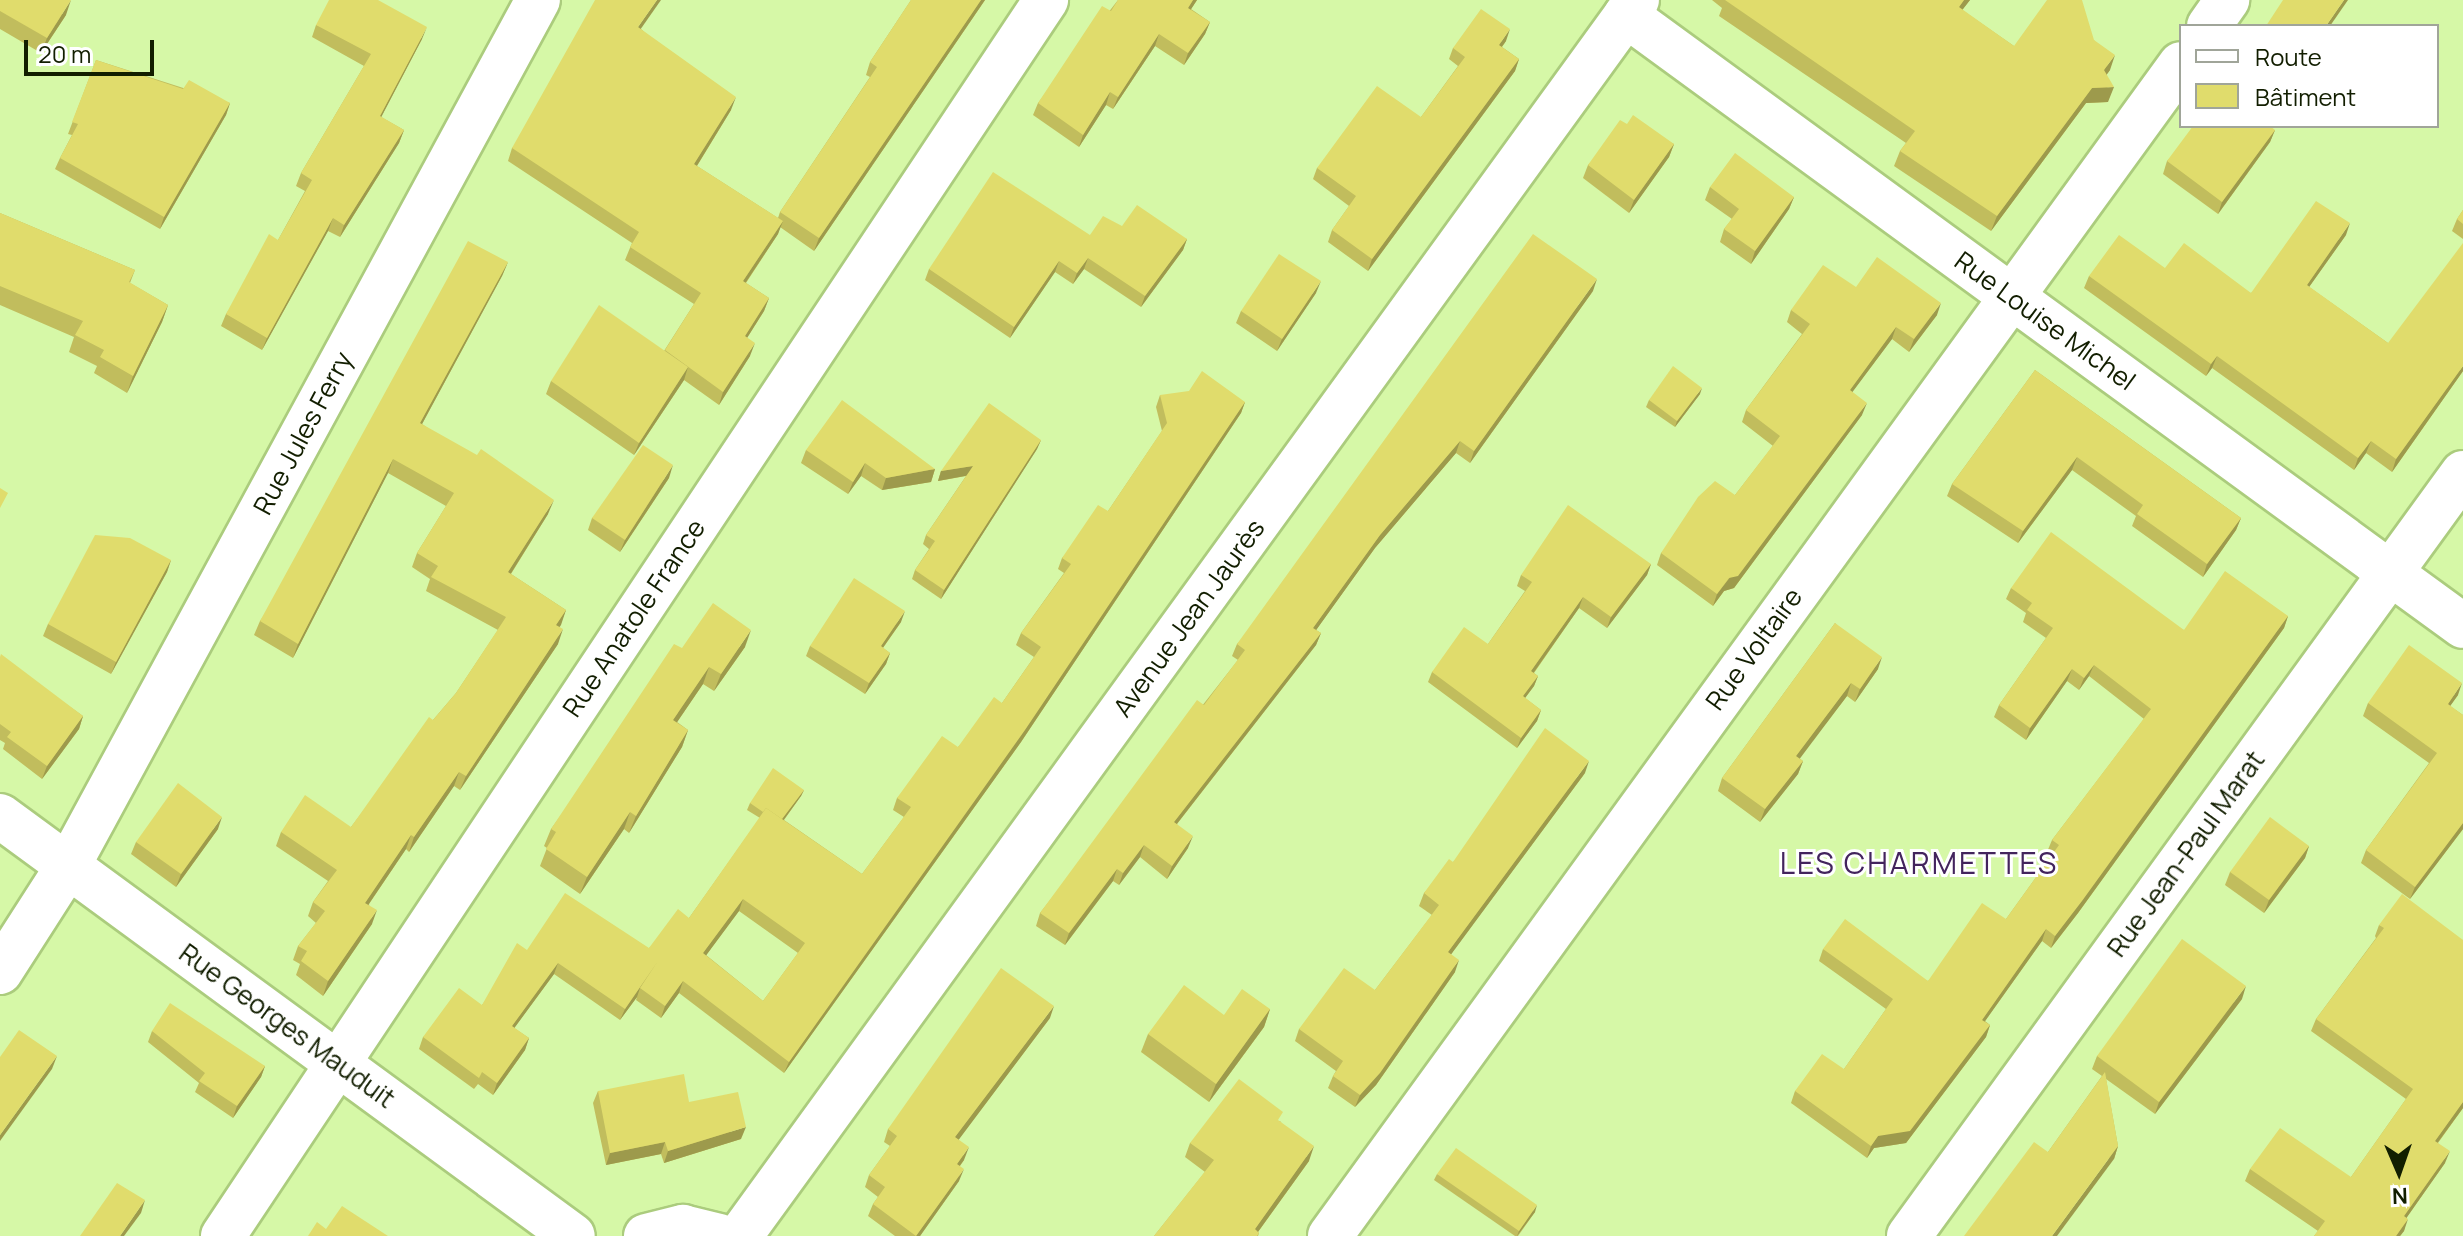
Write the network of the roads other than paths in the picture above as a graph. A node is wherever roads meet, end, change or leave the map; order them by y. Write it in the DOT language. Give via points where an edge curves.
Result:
graph roads {
  1 [pos="538,0"];
  2 [pos="1046,0"];
  3 [pos="2227,0"];
  4 [pos="1632,8"];
  5 [pos="2210,24"];
  6 [pos="2179,67"];
  7 [pos="2013,298"];
  8 [pos="2463,473"];
  9 [pos="2390,573"];
  10 [pos="2463,626"];
  11 [pos="0,816"];
  12 [pos="68,866"];
  13 [pos="0,972"];
  14 [pos="338,1064"];
  15 [pos="223,1236"];
  16 [pos="573,1236"];
  17 [pos="646,1236"];
  18 [pos="720,1236"];
  19 [pos="740,1236"];
  20 [pos="1330,1236"];
  21 [pos="1909,1236"];
  1 -- 12 [label="street, Rue Jules Ferry"];
  2 -- 14 [label="street, Rue Anatole France"];
  3 -- 5 [label="street"];
  4 -- 7 [label="street, Rue Louise Michel"];
  4 -- 19 [label="street, Avenue Jean Jaurès"];
  6 -- 7 [label="street, Rue Voltaire"];
  7 -- 9 [label="street, Rue Louise Michel"];
  7 -- 20 [label="street, Rue Voltaire"];
  8 -- 9 [label="street, Rue Jean-Paul Marat"];
  9 -- 10 [label="street, Rue Louise Michel"];
  9 -- 21 [label="street, Rue Jean-Paul Marat"];
  11 -- 12 [label="street, Rue Georges Mauduit"];
  12 -- 13 [label="street, Rue Jules Ferry"];
  12 -- 14 [label="street, Rue Georges Mauduit"];
  14 -- 15 [label="street, Rue Anatole France"];
  14 -- 16 [label="street, Rue Georges Mauduit"];
  17 -- 18 [label="street" via="683,1227"];
}
